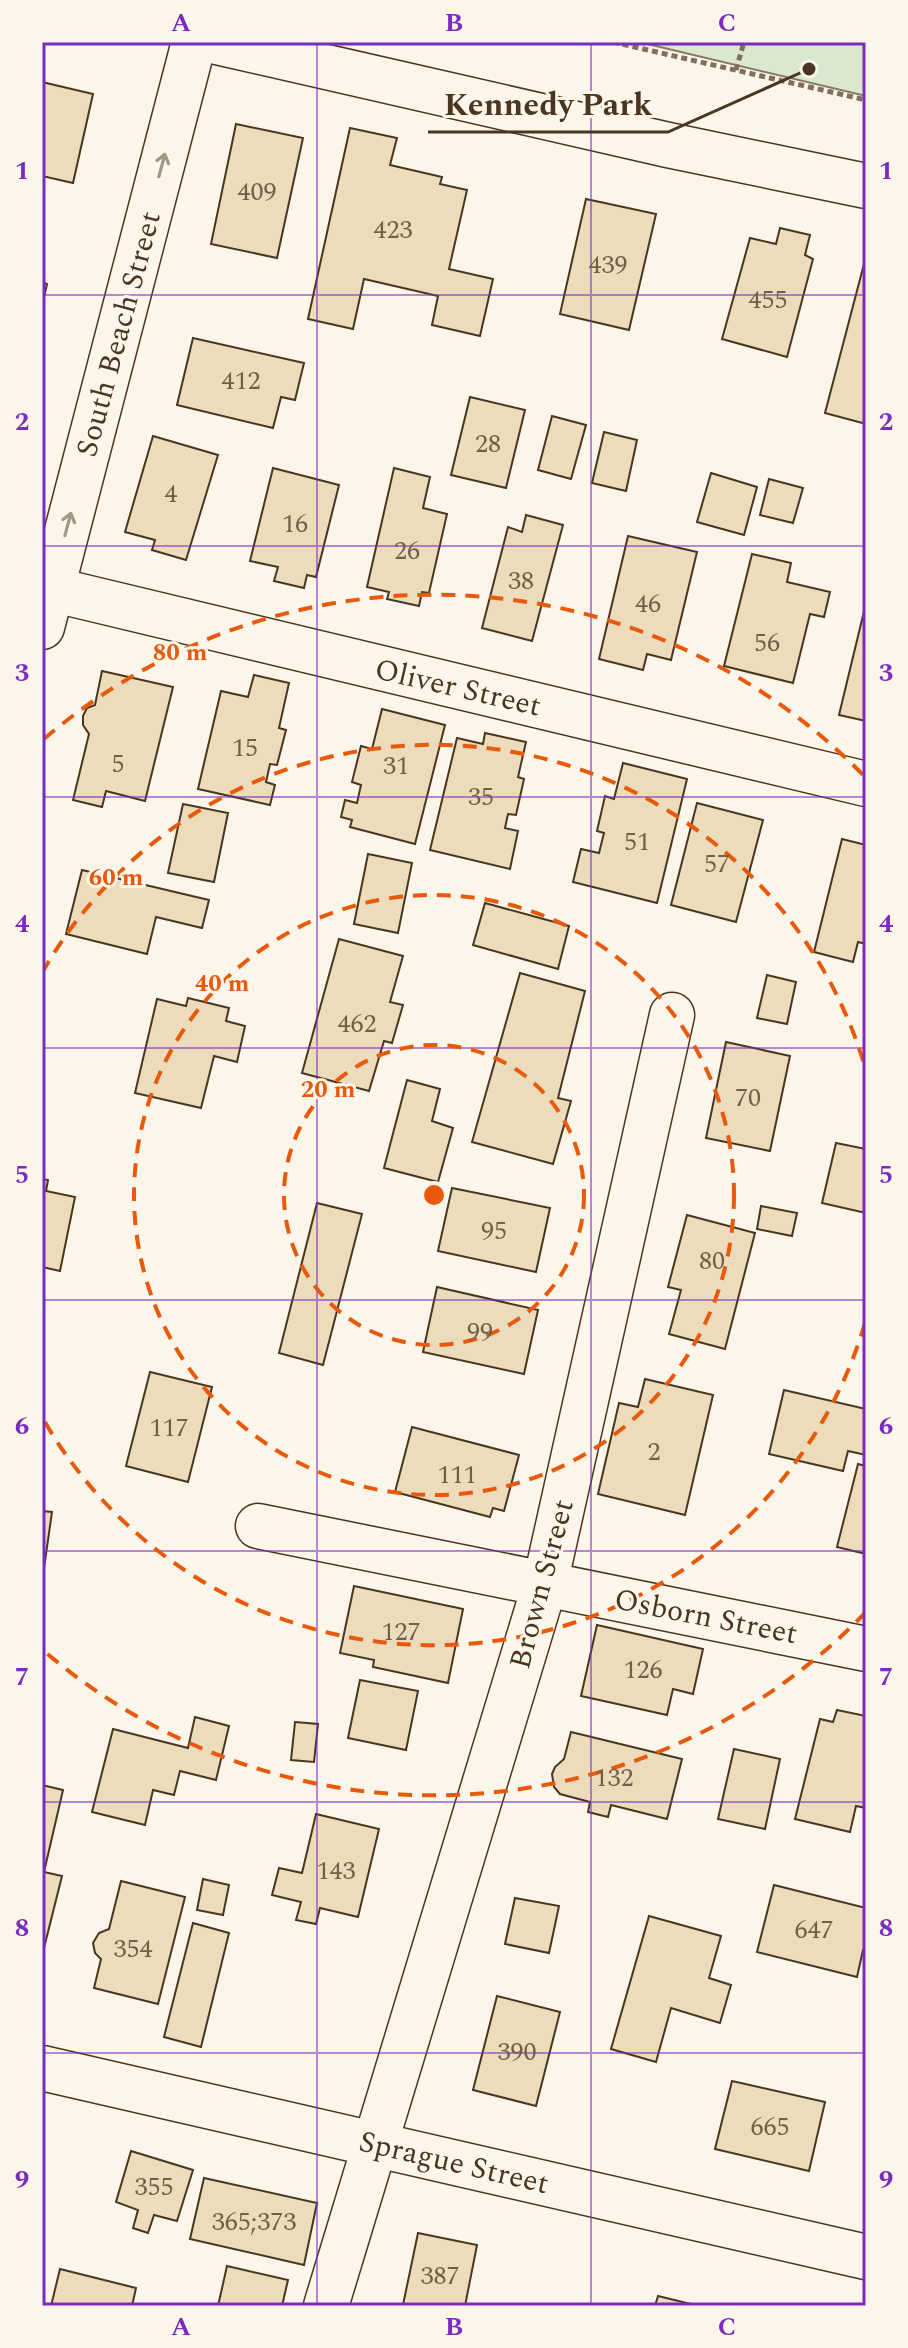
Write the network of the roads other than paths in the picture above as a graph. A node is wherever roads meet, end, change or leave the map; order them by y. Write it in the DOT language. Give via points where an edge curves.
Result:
graph roads {
  1 [pos="194,42"];
  2 [pos="217,42"];
  3 [pos="866,186"];
  4 [pos="46,608"];
  5 [pos="866,784"];
  6 [pos="672,1015"];
  7 [pos="258,1526"];
  8 [pos="545,1584"];
  9 [pos="866,1649"];
  10 [pos="42,2068"];
  11 [pos="374,2144"];
  12 [pos="866,2257"];
  13 [pos="326,2306"];
  4 -- 1 [label="street, South Beach Street, one-way"];
  2 -- 3 [label="street"];
  4 -- 5 [label="street, Oliver Street"];
  6 -- 8 [label="street, Brown Street"];
  7 -- 8 [label="street, Osborn Street"];
  8 -- 9 [label="street, Osborn Street"];
  8 -- 11 [label="street, Brown Street"];
  10 -- 11 [label="street, Sprague Street"];
  11 -- 12 [label="street, Sprague Street"];
  11 -- 13 [label="street, Brown Street"];
}
